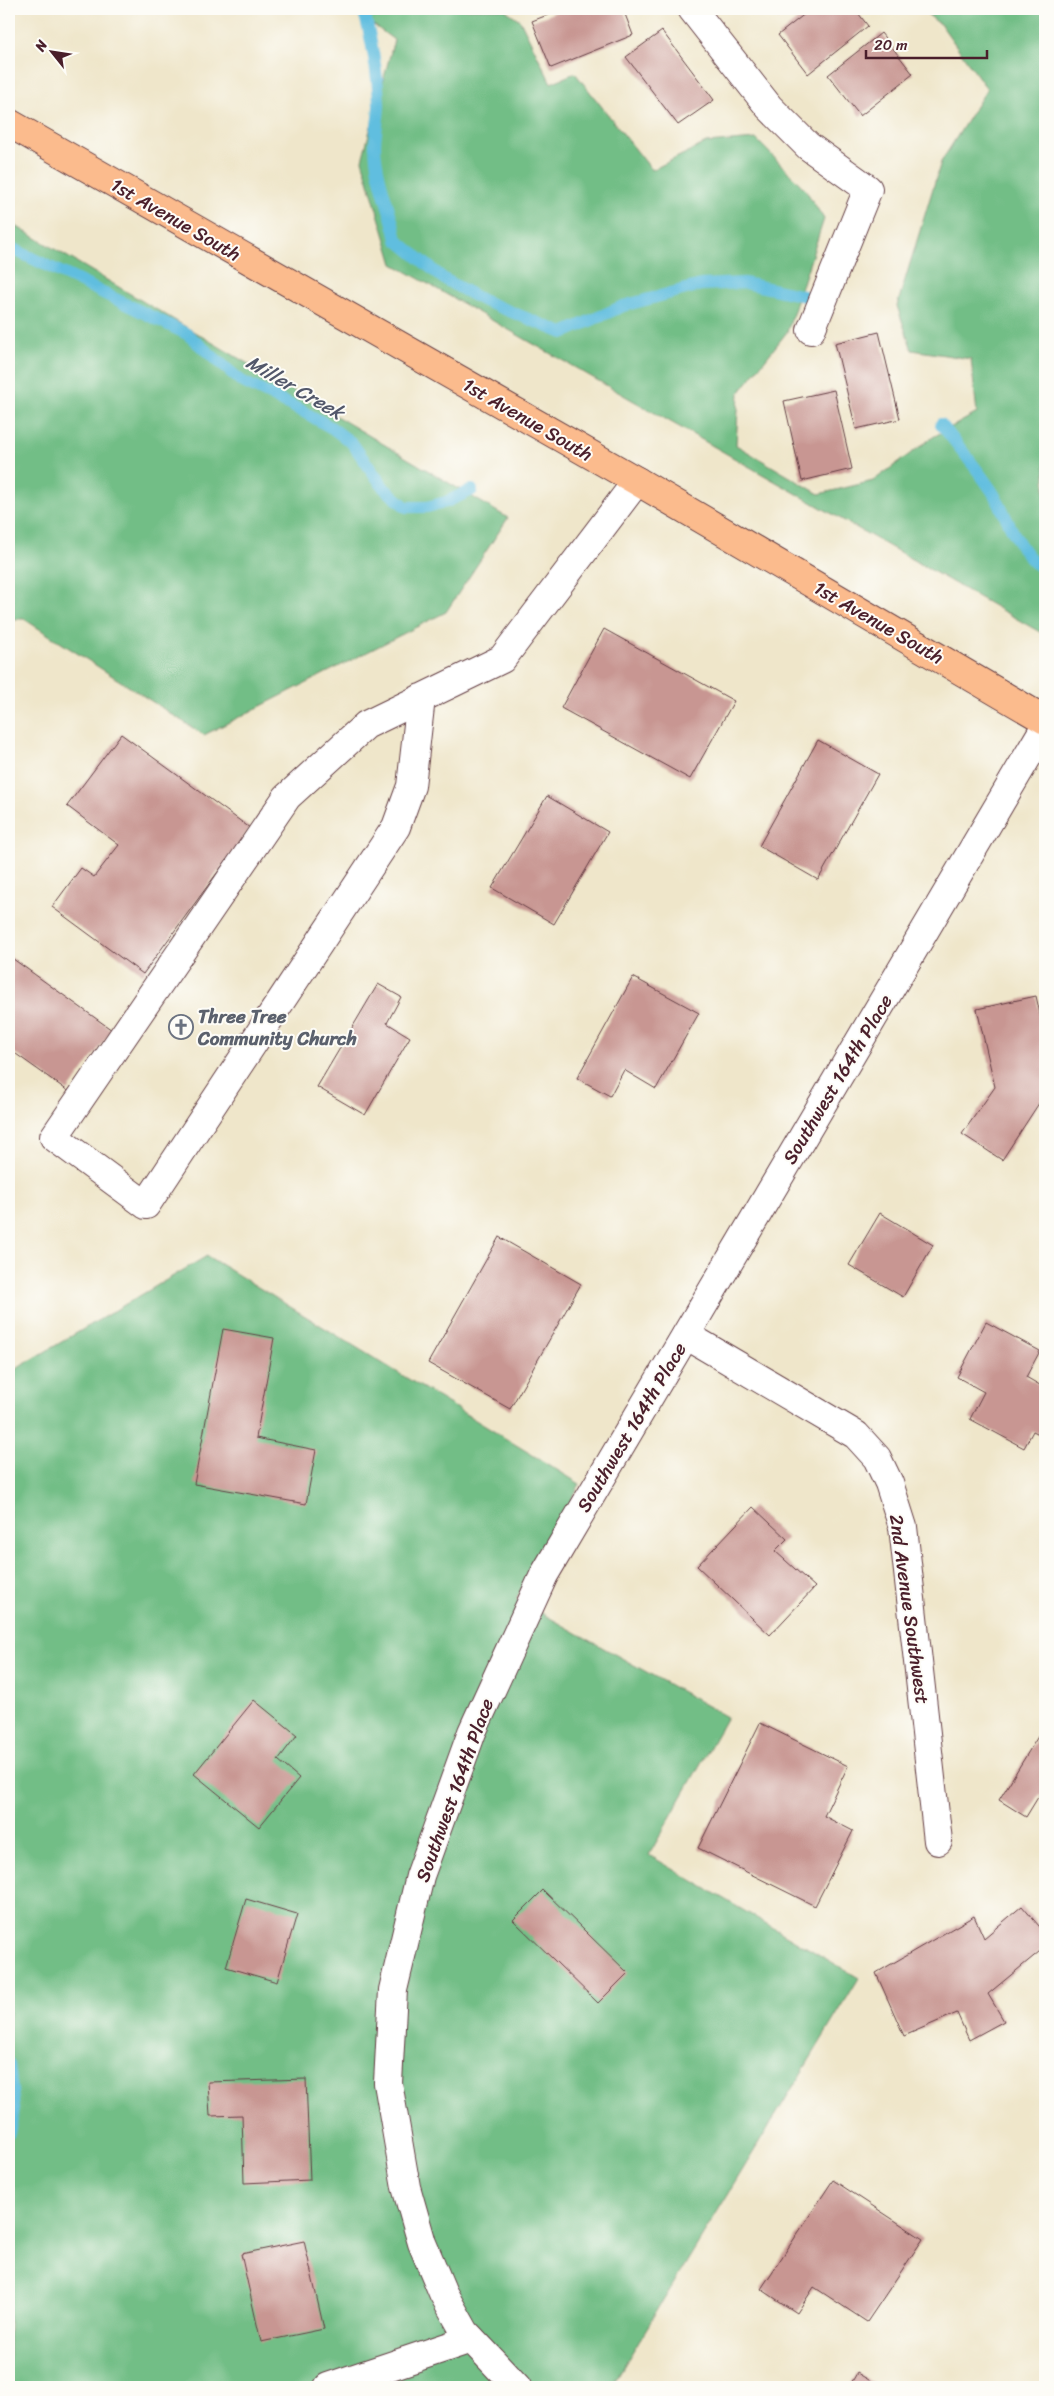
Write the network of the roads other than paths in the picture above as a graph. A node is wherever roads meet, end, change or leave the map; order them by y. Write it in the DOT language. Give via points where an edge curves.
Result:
graph roads {
  1 [pos="692,9"];
  2 [pos="9,123"];
  3 [pos="811,330"];
  4 [pos="637,481"];
  5 [pos="421,698"];
  6 [pos="1045,720"];
  7 [pos="1045,727"];
  8 [pos="686,1335"];
  9 [pos="938,1841"];
  10 [pos="471,2339"];
  11 [pos="328,2387"];
  12 [pos="517,2387"];
  1 -- 3 [label="street" via="769,107 808,146 868,189"];
  2 -- 4 [label="main road, 1st Avenue South"];
  4 -- 5 [label="street" via="502,658"];
  4 -- 6 [label="main road, 1st Avenue South"];
  5 -- 5 [label="street" via="366,725 287,797 54,1137 146,1204 396,827 411,786"];
  7 -- 8 [label="street, Southwest 164th Place"];
  8 -- 9 [label="street, 2nd Avenue Southwest" via="856,1436 877,1458 890,1483 903,1527"];
  8 -- 10 [label="street, Southwest 164th Place" via="544,1575 472,1732 420,1876 393,1990 388,2083 406,2187 422,2243 443,2293"];
  10 -- 11 [label="street"];
  10 -- 12 [label="street, Southwest 164th Place"];
}
